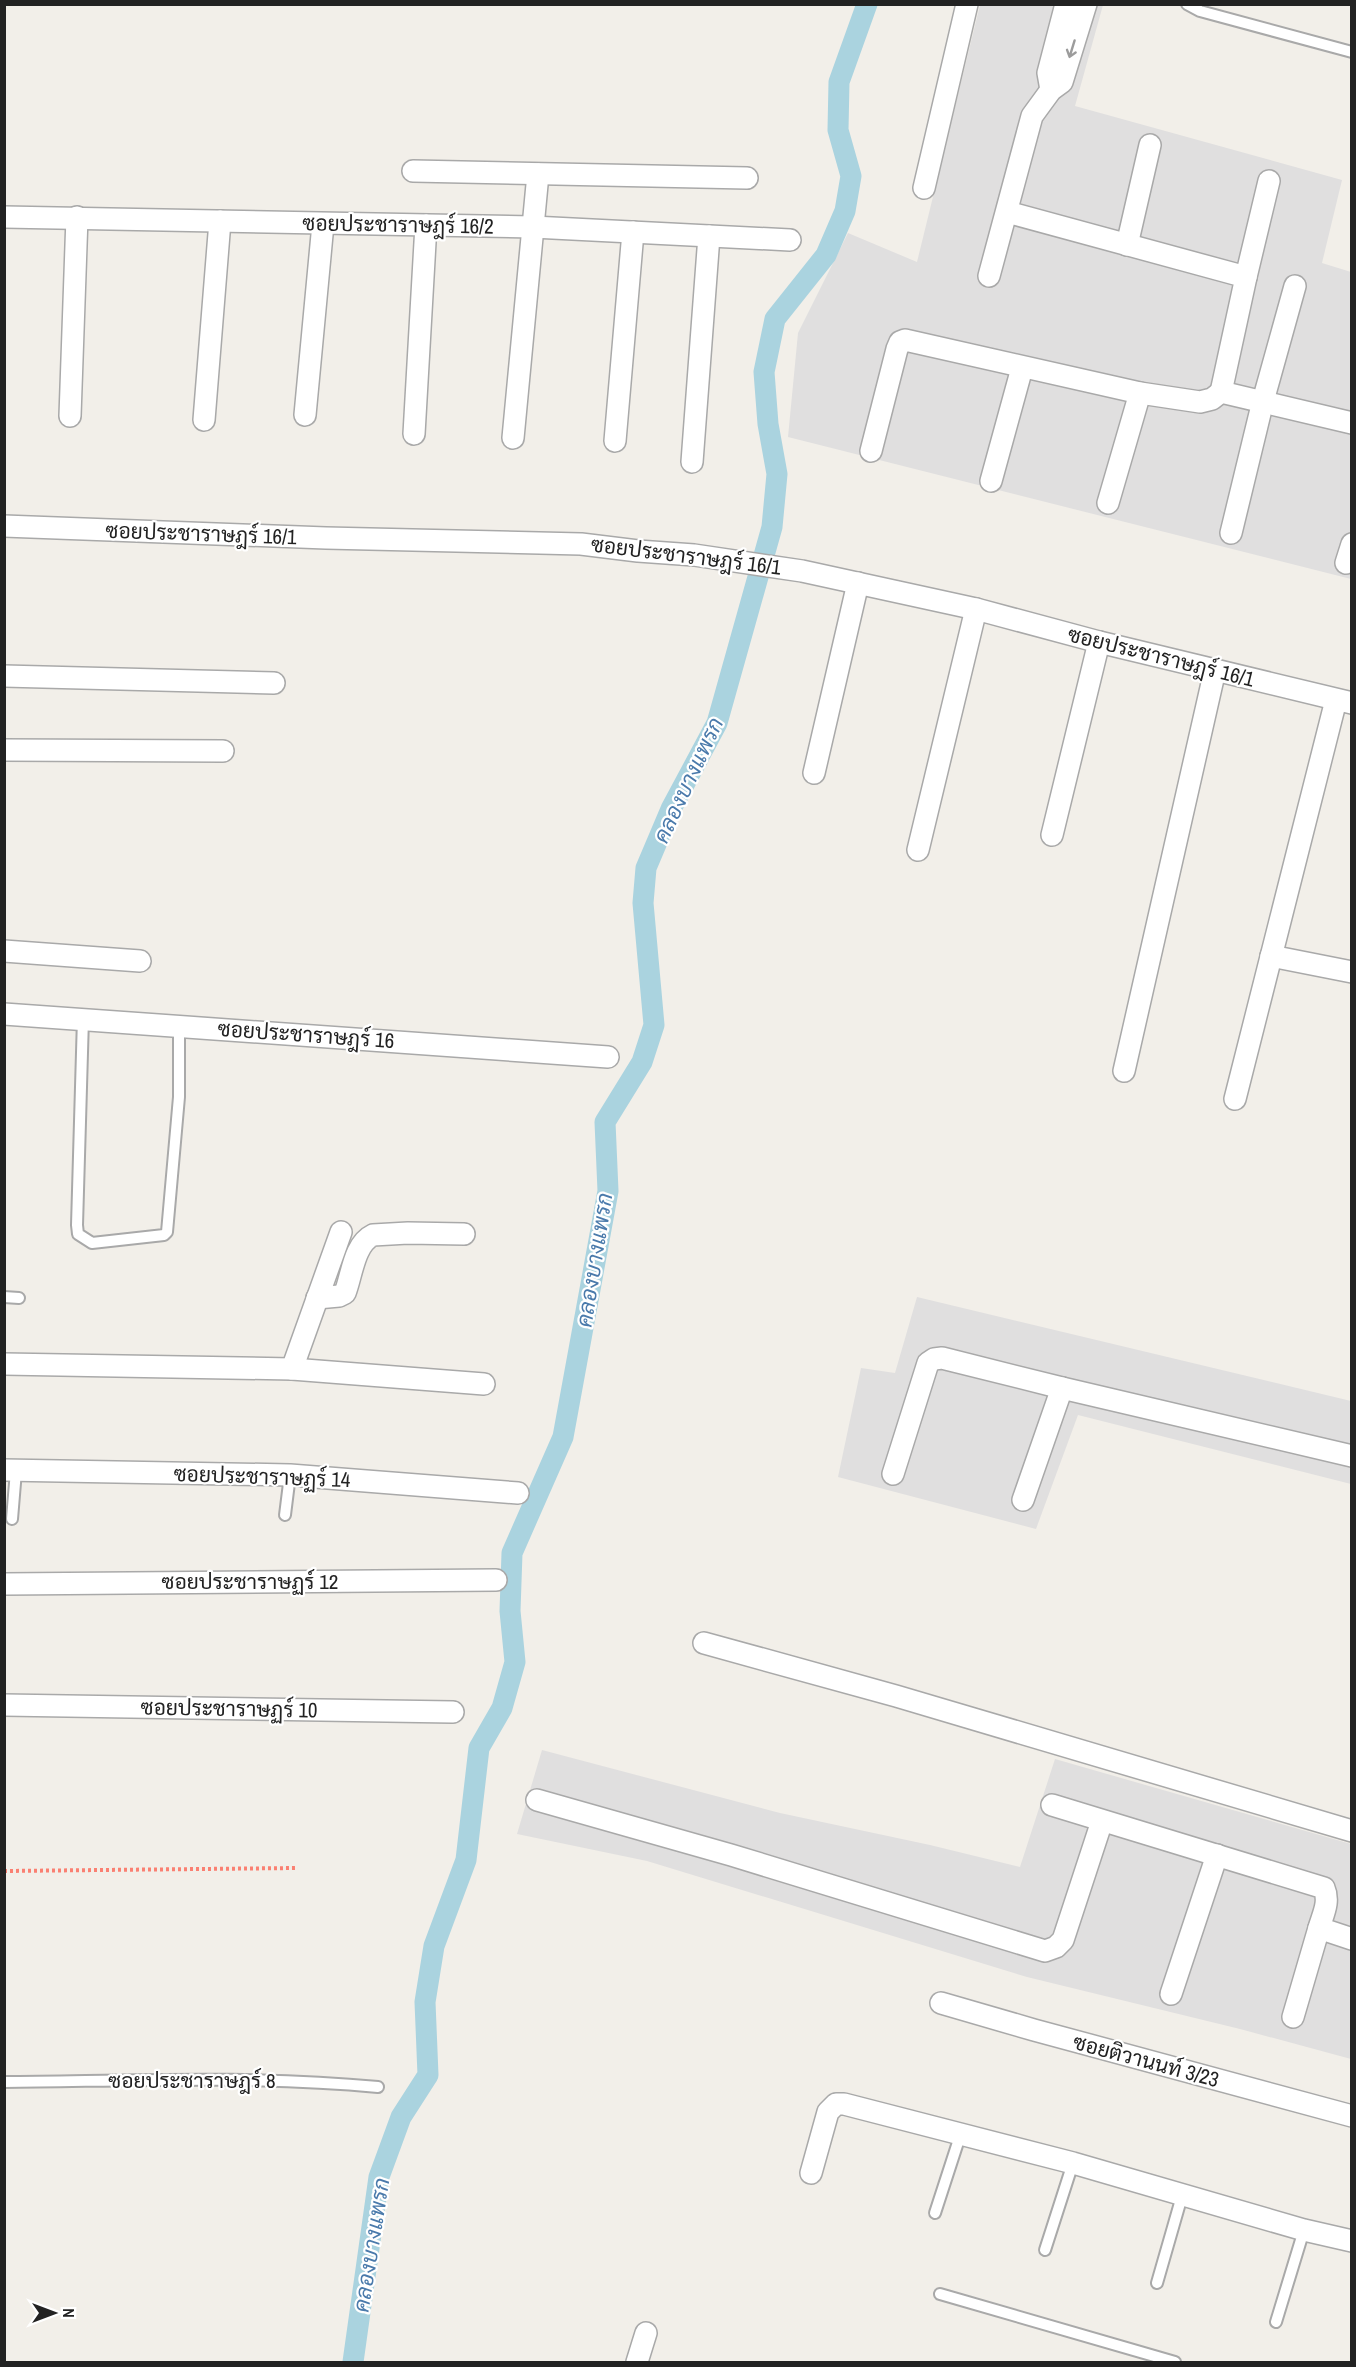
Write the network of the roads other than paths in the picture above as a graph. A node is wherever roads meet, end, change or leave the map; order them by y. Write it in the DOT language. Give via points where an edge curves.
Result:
graph roads {
  1 [pos="967,4"];
  2 [pos="1066,4"];
  3 [pos="1086,4"];
  4 [pos="1187,4"];
  5 [pos="1352,52"];
  6 [pos="1051,90"];
  7 [pos="1150,145"];
  8 [pos="412,171"];
  9 [pos="538,174"];
  10 [pos="747,178"];
  11 [pos="1269,181"];
  12 [pos="924,188"];
  13 [pos="1007,212"];
  14 [pos="4,217"];
  15 [pos="77,217"];
  16 [pos="220,220"];
  17 [pos="323,224"];
  18 [pos="426,225"];
  19 [pos="532,227"];
  20 [pos="633,232"];
  21 [pos="709,236"];
  22 [pos="790,240"];
  23 [pos="1127,245"];
  24 [pos="989,276"];
  25 [pos="1246,277"];
  26 [pos="1295,286"];
  27 [pos="1022,368"];
  28 [pos="1221,392"];
  29 [pos="1140,393"];
  30 [pos="1263,400"];
  31 [pos="305,415"];
  32 [pos="69,416"];
  33 [pos="204,420"];
  34 [pos="1352,423"];
  35 [pos="414,434"];
  36 [pos="513,438"];
  37 [pos="615,441"];
  38 [pos="871,451"];
  39 [pos="692,462"];
  40 [pos="991,481"];
  41 [pos="1107,503"];
  42 [pos="4,526"];
  43 [pos="1231,533"];
  44 [pos="858,583"];
  45 [pos="976,609"];
  46 [pos="1099,642"];
  47 [pos="1215,670"];
  48 [pos="4,676"];
  49 [pos="274,683"];
  50 [pos="1344,701"];
  51 [pos="4,750"];
  52 [pos="223,751"];
  53 [pos="814,773"];
  54 [pos="1052,835"];
  55 [pos="918,850"];
  56 [pos="4,951"];
  57 [pos="1271,956"];
  58 [pos="140,961"];
  59 [pos="1352,972"];
  60 [pos="4,1014"];
  61 [pos="83,1018"];
  62 [pos="179,1025"];
  63 [pos="608,1057"];
  64 [pos="1124,1071"];
  65 [pos="1235,1099"];
  66 [pos="341,1232"];
  67 [pos="464,1234"];
  68 [pos="4,1297"];
  69 [pos="19,1298"];
  70 [pos="317,1298"];
  71 [pos="4,1364"];
  72 [pos="292,1369"];
  73 [pos="484,1384"];
  74 [pos="1062,1388"];
  75 [pos="1352,1456"];
  76 [pos="10,1470"];
  77 [pos="290,1474"];
  78 [pos="893,1474"];
  79 [pos="518,1493"];
  80 [pos="1023,1500"];
  81 [pos="285,1515"];
  82 [pos="12,1519"];
  83 [pos="496,1580"];
  84 [pos="4,1584"];
  85 [pos="704,1643"];
  86 [pos="4,1706"];
  87 [pos="453,1712"];
  88 [pos="537,1800"];
  89 [pos="1052,1806"];
  90 [pos="1102,1821"];
  91 [pos="1352,1831"];
  92 [pos="1217,1855"];
  93 [pos="1319,1928"];
  94 [pos="1352,1939"];
  95 [pos="1171,1994"];
  96 [pos="941,2003"];
  97 [pos="1293,2017"];
  98 [pos="4,2082"];
  99 [pos="378,2086"];
  100 [pos="1352,2116"];
  101 [pos="961,2133"];
  102 [pos="1073,2163"];
  103 [pos="811,2173"];
  104 [pos="1182,2196"];
  105 [pos="935,2213"];
  106 [pos="1304,2230"];
  107 [pos="1352,2241"];
  108 [pos="1045,2250"];
  109 [pos="1157,2283"];
  110 [pos="940,2294"];
  111 [pos="1276,2322"];
  112 [pos="646,2333"];
  113 [pos="637,2362"];
  114 [pos="1175,2362"];
  1 -- 12 [label="street"];
  2 -- 6 [label="street" via="1048,73"];
  3 -- 6 [label="street, one-way" via="1062,81"];
  4 -- 5 [label="lane" via="1200,11"];
  6 -- 13 [label="street" via="1032,116"];
  7 -- 23 [label="street"];
  8 -- 9 [label="street"];
  9 -- 10 [label="street"];
  9 -- 19 [label="street"];
  11 -- 25 [label="street"];
  13 -- 23 [label="street"];
  13 -- 24 [label="street"];
  14 -- 15 [label="street, ซอยประชาราษฎร์ 16/2"];
  15 -- 16 [label="street, ซอยประชาราษฎร์ 16/2"];
  15 -- 32 [label="street"];
  16 -- 17 [label="street, ซอยประชาราษฎร์ 16/2"];
  16 -- 33 [label="street"];
  17 -- 18 [label="street, ซอยประชาราษฎร์ 16/2"];
  17 -- 31 [label="street"];
  18 -- 19 [label="street, ซอยประชาราษฎร์ 16/2"];
  18 -- 35 [label="street"];
  19 -- 20 [label="street, ซอยประชาราษฎร์ 16/2"];
  19 -- 36 [label="street"];
  20 -- 21 [label="street, ซอยประชาราษฎร์ 16/2"];
  20 -- 37 [label="street"];
  21 -- 22 [label="street, ซอยประชาราษฎร์ 16/2"];
  21 -- 39 [label="street"];
  23 -- 25 [label="street"];
  25 -- 28 [label="street"];
  26 -- 30 [label="street"];
  27 -- 29 [label="street"];
  27 -- 38 [label="street" via="913,340 900,342"];
  27 -- 40 [label="street"];
  28 -- 29 [label="street" via="1200,402"];
  28 -- 30 [label="street"];
  29 -- 41 [label="street"];
  30 -- 34 [label="street"];
  30 -- 43 [label="street"];
  42 -- 44 [label="street, ซอยประชาราษฎร์ 16/1" via="581,544 694,555"];
  44 -- 45 [label="street, ซอยประชาราษฎร์ 16/1"];
  44 -- 53 [label="street"];
  45 -- 46 [label="street, ซอยประชาราษฎร์ 16/1"];
  45 -- 55 [label="street"];
  46 -- 47 [label="street, ซอยประชาราษฎร์ 16/1"];
  46 -- 54 [label="street"];
  47 -- 50 [label="street, ซอยประชาราษฎร์ 16/1"];
  47 -- 64 [label="street"];
  48 -- 49 [label="street"];
  50 -- 57 [label="street"];
  51 -- 52 [label="street"];
  56 -- 58 [label="street"];
  57 -- 59 [label="street"];
  57 -- 65 [label="street"];
  60 -- 61 [label="street, ซอยประชาราษฎร์ 16"];
  61 -- 62 [label="street, ซอยประชาราษฎร์ 16"];
  61 -- 62 [label="lane" via="77,1225 78,1234 92,1243 167,1232 179,1097"];
  62 -- 63 [label="street, ซอยประชาราษฎร์ 16"];
  66 -- 70 [label="street"];
  67 -- 70 [label="street" via="373,1235 358,1250 345,1293"];
  68 -- 69 [label="lane"];
  70 -- 72 [label="street"];
  71 -- 72 [label="street"];
  72 -- 73 [label="street"];
  74 -- 75 [label="street"];
  74 -- 78 [label="street" via="934,1359 928,1363"];
  74 -- 80 [label="street"];
  76 -- 77 [label="street, ซอยประชาราษฏร์ 14"];
  76 -- 82 [label="lane"];
  77 -- 79 [label="street, ซอยประชาราษฏร์ 14"];
  77 -- 81 [label="lane"];
  83 -- 84 [label="street, ซอยประชาราษฏร์ 12"];
  85 -- 91 [label="street"];
  86 -- 87 [label="street, ซอยประชาราษฏร์ 10"];
  88 -- 90 [label="street" via="1045,1951 1063,1940"];
  89 -- 90 [label="street"];
  90 -- 92 [label="street"];
  92 -- 93 [label="street" via="1324,1888 1327,1904"];
  92 -- 95 [label="street"];
  93 -- 94 [label="street"];
  93 -- 97 [label="street"];
  96 -- 100 [label="street, ซอยติวานนท์ 3/23"];
  98 -- 99 [label="lane, ซอยประชาราษฎร์ 8" via="323,2081"];
  101 -- 102 [label="street"];
  101 -- 103 [label="street" via="836,2104 828,2112"];
  101 -- 105 [label="lane"];
  102 -- 104 [label="street"];
  102 -- 108 [label="lane"];
  104 -- 106 [label="street"];
  104 -- 109 [label="lane"];
  106 -- 107 [label="street"];
  106 -- 111 [label="lane"];
  110 -- 114 [label="lane"];
  112 -- 113 [label="street"];
}
